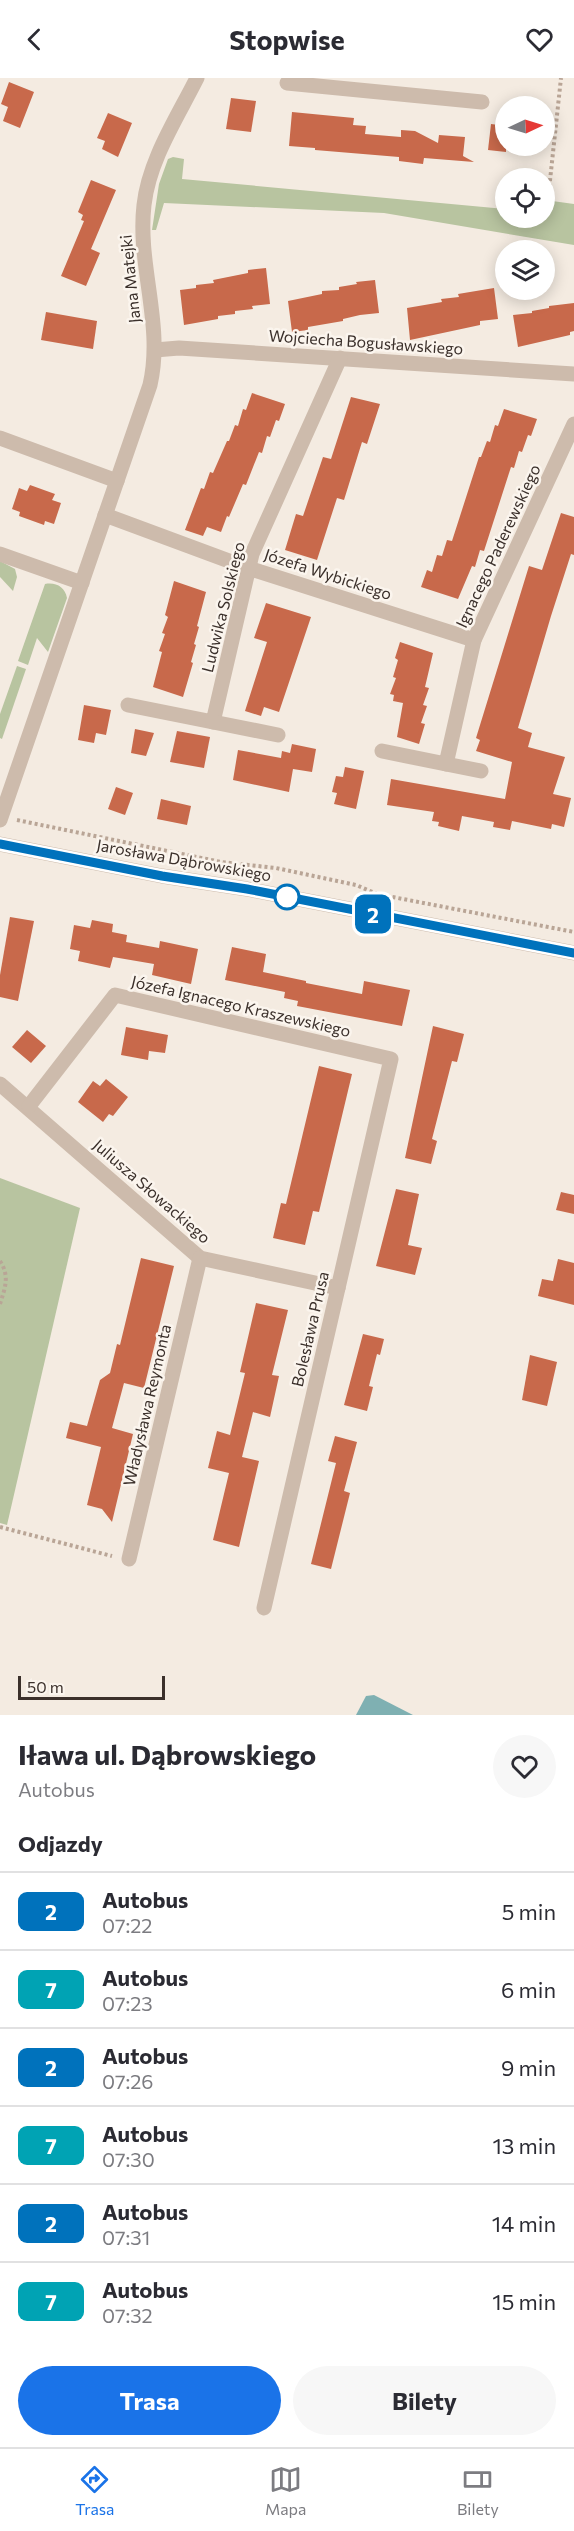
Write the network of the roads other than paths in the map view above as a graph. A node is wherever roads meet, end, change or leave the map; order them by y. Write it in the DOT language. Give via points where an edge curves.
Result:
graph roads {
  1 [pos="197,78"];
  2 [pos="287,83"];
  3 [pos="379,85"];
  4 [pos="482,102"];
  5 [pos="155,350"];
  6 [pos="340,358"];
  7 [pos="574,374"];
  8 [pos="574,424"];
  9 [pos="0,438"];
  10 [pos="117,481"];
  11 [pos="105,515"];
  12 [pos="0,554"];
  13 [pos="248,568"];
  14 [pos="82,583"];
  15 [pos="474,640"];
  16 [pos="128,705"];
  17 [pos="213,722"];
  18 [pos="278,735"];
  19 [pos="382,751"];
  20 [pos="446,764"];
  21 [pos="481,771"];
  22 [pos="0,819"];
  23 [pos="0,844"];
  24 [pos="574,953"];
  25 [pos="391,1059"];
  26 [pos="0,1084"];
  27 [pos="29,1106"];
  28 [pos="201,1258"];
  29 [pos="338,1288"];
  30 [pos="129,1559"];
  31 [pos="264,1608"];
  1 -- 5 [label="street, Jana Matejki" via="159,155 143,207 143,248"];
  2 -- 3 [label="street"];
  3 -- 4 [label="street"];
  5 -- 6 [label="street, Wojciecha Bogusławskiego" via="179,348"];
  5 -- 10 [label="street, Jana Matejki" via="150,385"];
  6 -- 7 [label="street, Wojciecha Bogusławskiego"];
  6 -- 13 [label="street, Ludwika Solskiego"];
  8 -- 15 [label="street, Ignacego Paderewskiego"];
  9 -- 10 [label="street"];
  10 -- 11 [label="street, Jana Matejki"];
  11 -- 13 [label="street, Józefa Wybickiego"];
  11 -- 14 [label="street, Jana Matejki"];
  12 -- 14 [label="street"];
  13 -- 15 [label="street, Józefa Wybickiego"];
  13 -- 17 [label="street, Ludwika Solskiego"];
  14 -- 22 [label="street, Jana Matejki"];
  15 -- 20 [label="street, Ignacego Paderewskiego"];
  16 -- 17 [label="street"];
  17 -- 18 [label="street"];
  19 -- 20 [label="street"];
  20 -- 21 [label="street"];
  23 -- 24 [label="street, Jarosława Dąbrowskiego"];
  25 -- 27 [label="street, Józefa Ignacego Kraszewskiego" via="115,995"];
  25 -- 29 [label="street, Bolesława Prusa"];
  26 -- 27 [label="street, Juliusza Słowackiego"];
  27 -- 28 [label="street, Juliusza Słowackiego"];
  28 -- 29 [label="street, Juliusza Słowackiego"];
  28 -- 30 [label="street, Władysława Reymonta"];
  29 -- 31 [label="street, Bolesława Prusa"];
}
